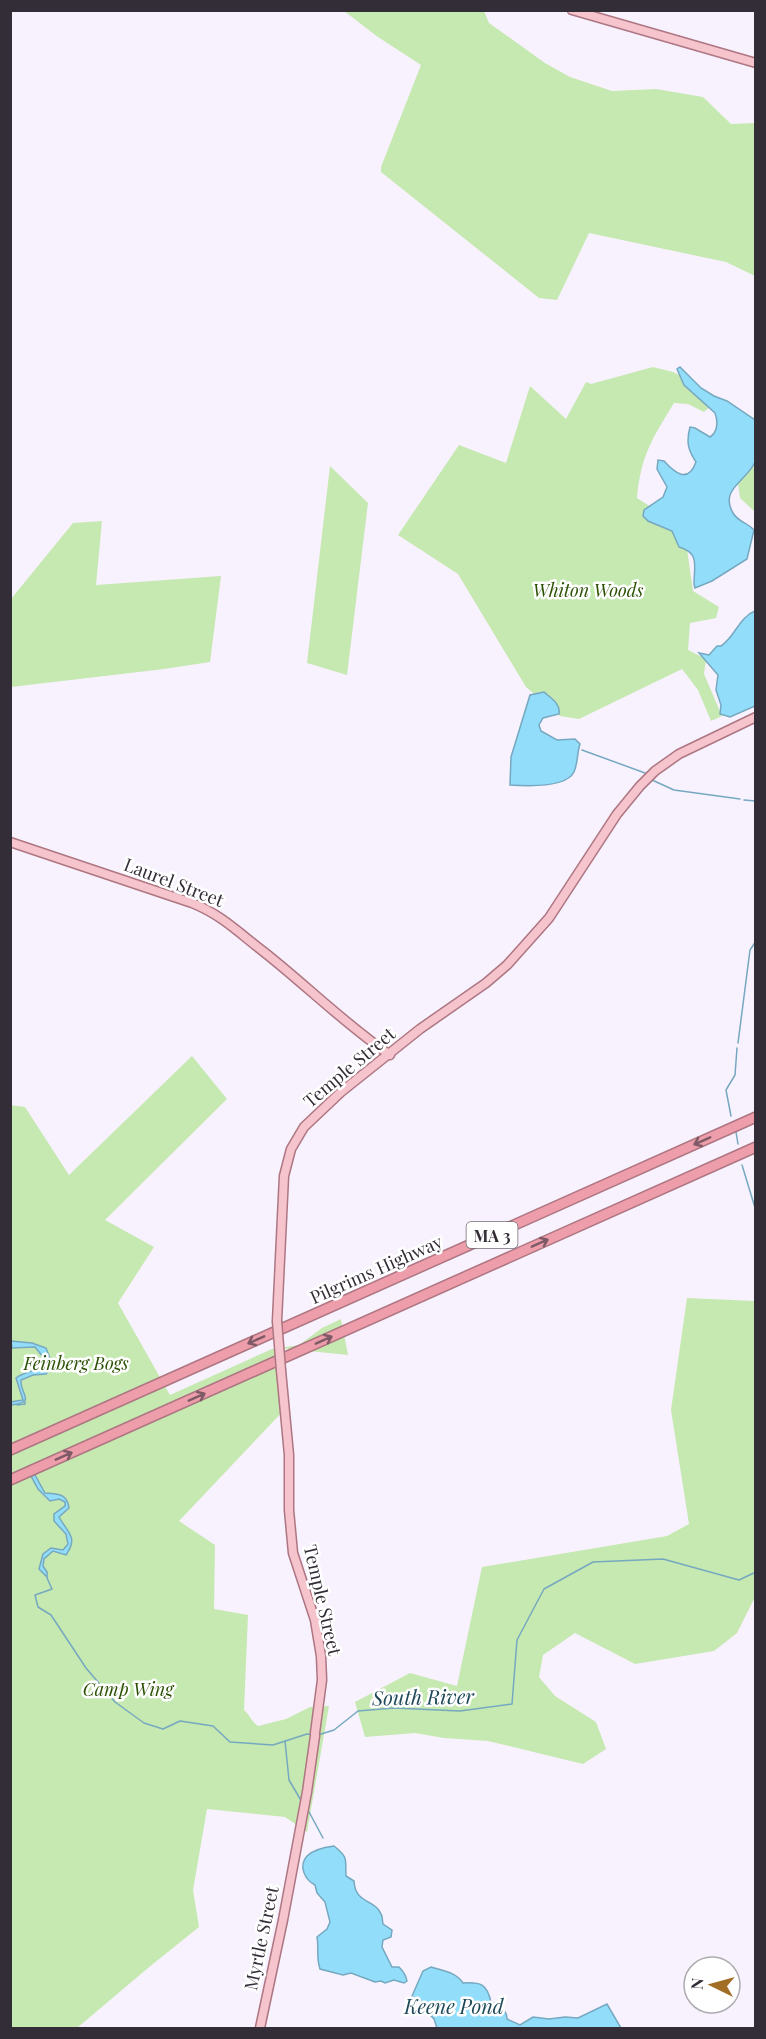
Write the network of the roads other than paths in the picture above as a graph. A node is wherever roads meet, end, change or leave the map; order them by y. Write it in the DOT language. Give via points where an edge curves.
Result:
graph roads {
  1 [pos="572,10"];
  2 [pos="756,63"];
  3 [pos="756,717"];
  4 [pos="10,842"];
  5 [pos="374,1044"];
  6 [pos="390,1055"];
  7 [pos="376,1065"];
  8 [pos="756,1117"];
  9 [pos="756,1147"];
  10 [pos="10,1450"];
  11 [pos="10,1480"];
  12 [pos="295,1854"];
  13 [pos="260,2028"];
  1 -- 2 [label="main road"];
  3 -- 6 [label="main road, Temple Street" via="679,754 655,771 616,814 538,932 493,977"];
  4 -- 5 [label="main road, Laurel Street" via="217,914"];
  5 -- 6 [label="main road, Laurel Street"];
  5 -- 7 [label="main road"];
  6 -- 7 [label="main road, Temple Street"];
  7 -- 12 [label="main road, Temple Street, bridge" via="304,1127 291,1149 284,1176 277,1321 289,1455 289,1510 293,1553 315,1620 322,1680"];
  8 -- 10 [label="highway, Pilgrims Highway / MA 3, one-way"];
  11 -- 9 [label="highway, MA 3, one-way"];
  12 -- 13 [label="main road, Myrtle Street"];
}
